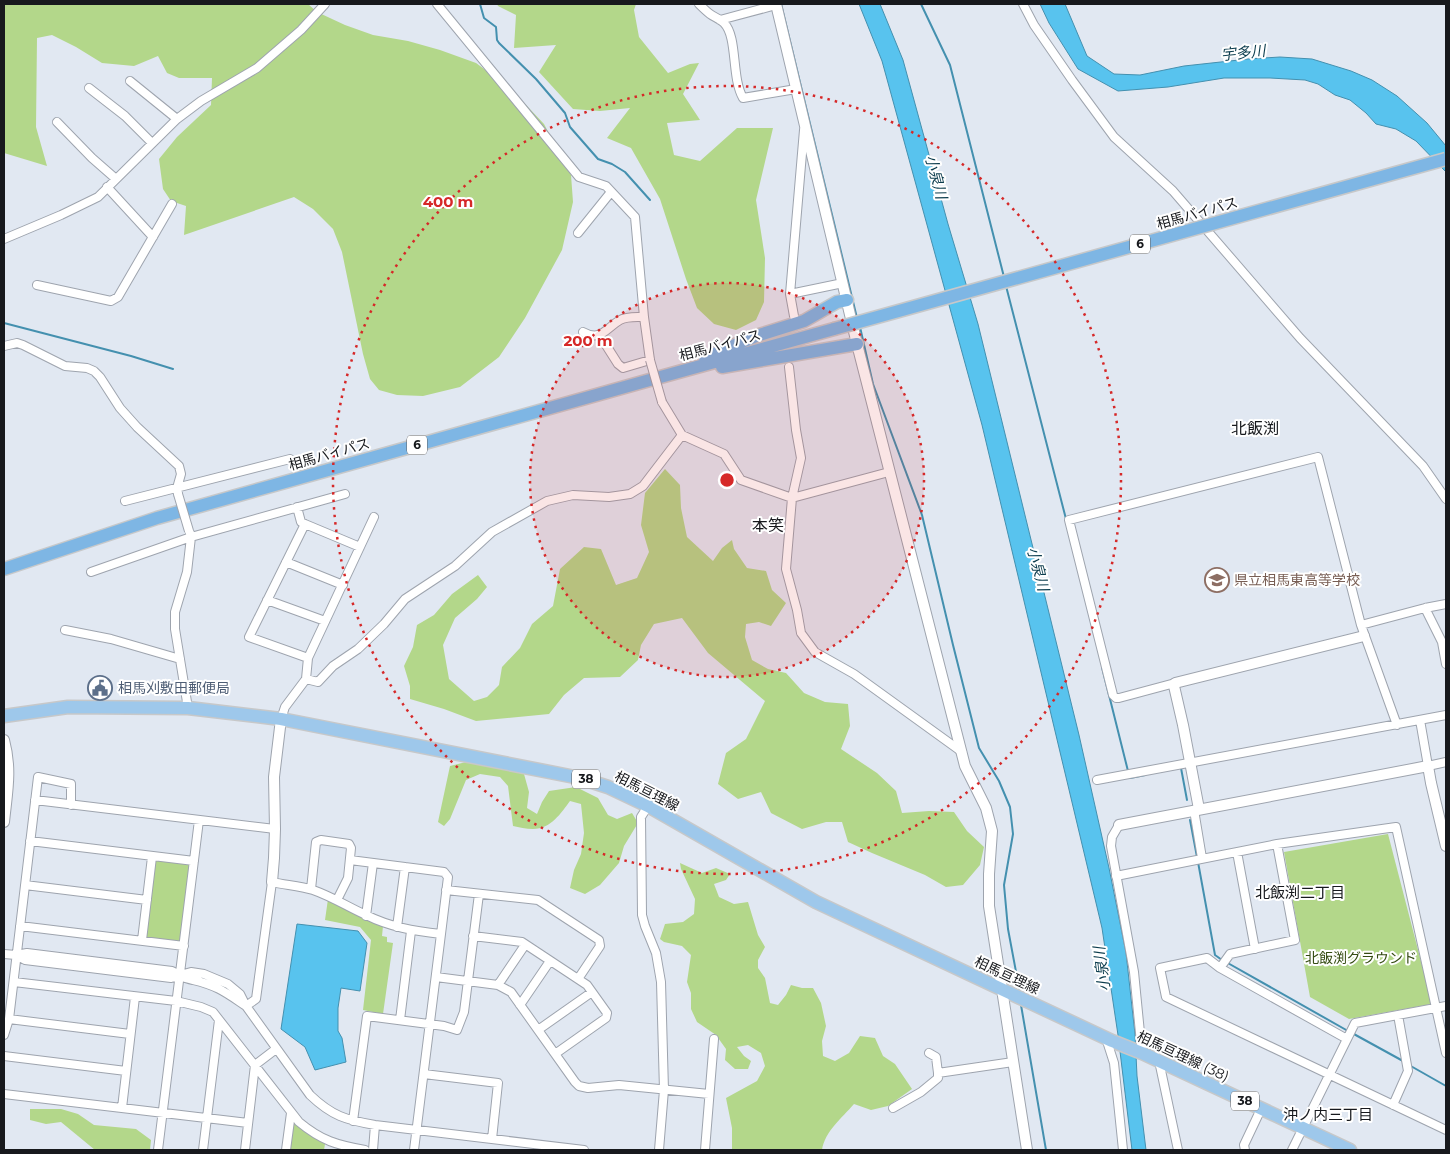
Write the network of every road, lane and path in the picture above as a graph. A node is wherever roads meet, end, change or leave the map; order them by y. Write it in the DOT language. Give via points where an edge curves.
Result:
graph roads {
  1 [pos="325,4"];
  2 [pos="437,4"];
  3 [pos="699,4"];
  4 [pos="776,4"];
  5 [pos="1023,4"];
  6 [pos="720,20"];
  7 [pos="130,81"];
  8 [pos="89,88"];
  9 [pos="796,89"];
  10 [pos="177,119"];
  11 [pos="57,122"];
  12 [pos="804,125"];
  13 [pos="152,143"];
  14 [pos="1446,159"];
  15 [pos="116,178"];
  16 [pos="108,187"];
  17 [pos="611,192"];
  18 [pos="172,204"];
  19 [pos="578,233"];
  20 [pos="153,236"];
  21 [pos="4,239"];
  22 [pos="843,283"];
  23 [pos="37,285"];
  24 [pos="790,294"];
  25 [pos="847,300"];
  26 [pos="794,316"];
  27 [pos="644,317"];
  28 [pos="583,332"];
  29 [pos="604,342"];
  30 [pos="857,344"];
  31 [pos="4,346"];
  32 [pos="650,360"];
  33 [pos="788,367"];
  34 [pos="664,376"];
  35 [pos="682,435"];
  36 [pos="290,459"];
  37 [pos="889,472"];
  38 [pos="177,491"];
  39 [pos="345,494"];
  40 [pos="792,498"];
  41 [pos="1446,499"];
  42 [pos="125,501"];
  43 [pos="297,508"];
  44 [pos="374,517"];
  45 [pos="305,524"];
  46 [pos="190,534"];
  47 [pos="360,547"];
  48 [pos="286,562"];
  49 [pos="4,570"];
  50 [pos="91,572"];
  51 [pos="343,585"];
  52 [pos="268,600"];
  53 [pos="1446,604"];
  54 [pos="1425,608"];
  55 [pos="325,622"];
  56 [pos="1361,625"];
  57 [pos="65,630"];
  58 [pos="1364,636"];
  59 [pos="1444,641"];
  60 [pos="308,658"];
  61 [pos="180,659"];
  62 [pos="1446,664"];
  63 [pos="306,679"];
  64 [pos="1175,683"];
  65 [pos="188,708"];
  66 [pos="1446,715"];
  67 [pos="4,716"];
  68 [pos="280,719"];
  69 [pos="1420,720"];
  70 [pos="1397,725"];
  71 [pos="4,740"];
  72 [pos="962,752"];
  73 [pos="1190,762"];
  74 [pos="1446,762"];
  75 [pos="1428,766"];
  76 [pos="1097,780"];
  77 [pos="36,800"];
  78 [pos="5,802"];
  79 [pos="71,805"];
  80 [pos="648,806"];
  81 [pos="1196,810"];
  82 [pos="199,820"];
  83 [pos="4,822"];
  84 [pos="1119,825"];
  85 [pos="275,829"];
  86 [pos="30,841"];
  87 [pos="1277,844"];
  88 [pos="1446,846"];
  89 [pos="1237,852"];
  90 [pos="152,857"];
  91 [pos="1199,859"];
  92 [pos="350,860"];
  93 [pos="194,861"];
  94 [pos="373,863"];
  95 [pos="405,867"];
  96 [pos="1116,876"];
  97 [pos="272,882"];
  98 [pos="25,885"];
  99 [pos="311,889"];
  100 [pos="446,890"];
  101 [pos="479,894"];
  102 [pos="147,900"];
  103 [pos="338,900"];
  104 [pos="366,916"];
  105 [pos="20,926"];
  106 [pos="397,927"];
  107 [pos="411,931"];
  108 [pos="441,934"];
  109 [pos="473,936"];
  110 [pos="142,940"];
  111 [pos="526,944"];
  112 [pos="184,946"];
  113 [pos="1255,949"];
  114 [pos="4,954"];
  115 [pos="16,955"];
  116 [pos="550,961"];
  117 [pos="1223,964"];
  118 [pos="180,975"];
  119 [pos="436,977"];
  120 [pos="578,979"];
  121 [pos="468,981"];
  122 [pos="14,982"];
  123 [pos="498,985"];
  124 [pos="1002,990"];
  125 [pos="592,992"];
  126 [pos="135,997"];
  127 [pos="176,1001"];
  128 [pos="520,1005"];
  129 [pos="246,1006"];
  130 [pos="1446,1006"];
  131 [pos="1436,1008"];
  132 [pos="1398,1015"];
  133 [pos="9,1019"];
  134 [pos="219,1020"];
  135 [pos="400,1020"];
  136 [pos="430,1024"];
  137 [pos="538,1030"];
  138 [pos="130,1034"];
  139 [pos="4,1035"];
  140 [pos="1349,1035"];
  141 [pos="714,1039"];
  142 [pos="1109,1040"];
  143 [pos="276,1049"];
  144 [pos="1141,1052"];
  145 [pos="929,1053"];
  146 [pos="1446,1053"];
  147 [pos="556,1054"];
  148 [pos="4,1056"];
  149 [pos="1159,1061"];
  150 [pos="1013,1062"];
  151 [pos="255,1065"];
  152 [pos="126,1071"];
  153 [pos="424,1074"];
  154 [pos="938,1074"];
  155 [pos="1329,1075"];
  156 [pos="664,1090"];
  157 [pos="4,1094"];
  158 [pos="710,1094"];
  159 [pos="1393,1105"];
  160 [pos="122,1108"];
  161 [pos="893,1108"];
  162 [pos="1261,1109"];
  163 [pos="291,1113"];
  164 [pos="163,1114"];
  165 [pos="207,1118"];
  166 [pos="353,1121"];
  167 [pos="248,1123"];
  168 [pos="375,1125"];
  169 [pos="1303,1128"];
  170 [pos="416,1129"];
  171 [pos="1446,1130"];
  172 [pos="492,1139"];
  173 [pos="329,1146"];
  174 [pos="550,1148"];
  175 [pos="158,1150"];
  176 [pos="203,1150"];
  177 [pos="245,1150"];
  178 [pos="286,1150"];
  179 [pos="366,1150"];
  180 [pos="373,1150"];
  181 [pos="414,1150"];
  182 [pos="584,1150"];
  183 [pos="659,1150"];
  184 [pos="705,1150"];
  185 [pos="1027,1150"];
  186 [pos="1123,1150"];
  187 [pos="1178,1150"];
  188 [pos="1245,1150"];
  189 [pos="1292,1150"];
  190 [pos="1350,1150"];
  1 -- 10 [label="street" via="257,68"];
  2 -- 17 [label="street" via="579,177 606,186"];
  3 -- 6 [label="street"];
  4 -- 6 [label="street"];
  4 -- 9 [label="street"];
  5 -- 41 [label="street" via="1034,25 1114,137 1173,191 1300,338 1423,466"];
  6 -- 9 [label="street" via="730,34 735,76 743,98"];
  7 -- 10 [label="street"];
  8 -- 13 [label="street" via="126,116"];
  9 -- 12 [label="street"];
  10 -- 13 [label="street"];
  11 -- 15 [label="street"];
  12 -- 22 [label="street"];
  12 -- 24 [label="street"];
  13 -- 15 [label="street"];
  14 -- 34 [label="highway, 相馬バイパス / 6, bridge"];
  15 -- 16 [label="street"];
  16 -- 20 [label="street"];
  16 -- 21 [label="street" via="98,197"];
  17 -- 19 [label="street"];
  17 -- 27 [label="street" via="634,217"];
  18 -- 20 [label="street"];
  20 -- 23 [label="street" via="118,297 111,301"];
  22 -- 24 [label="street"];
  22 -- 25 [label="street"];
  24 -- 26 [label="street"];
  25 -- 30 [label="street"];
  25 -- 34 [label="highway" via="837,302 804,321 756,336"];
  27 -- 28 [label="street" via="621,319 598,335 590,336"];
  27 -- 32 [label="street"];
  29 -- 32 [label="street" via="623,368"];
  30 -- 34 [label="highway"];
  30 -- 37 [label="street"];
  31 -- 38 [label="street" via="17,343 64,366 94,371 137,427 179,466 181,474"];
  32 -- 35 [label="street, bridge" via="662,402"];
  33 -- 40 [label="street" via="801,458"];
  34 -- 49 [label="highway, 相馬バイパス / 6" via="157,518"];
  35 -- 40 [label="street" via="724,454 741,480"];
  35 -- 63 [label="street" via="643,486 630,494 609,497 573,495 547,501 492,532 455,566 406,599 358,649 333,666 318,682"];
  36 -- 38 [label="street"];
  37 -- 40 [label="street"];
  37 -- 72 [label="street"];
  38 -- 42 [label="street"];
  38 -- 46 [label="street, bridge"];
  39 -- 43 [label="street"];
  40 -- 72 [label="street" via="786,569 801,634 815,652 854,674"];
  43 -- 45 [label="street" via="301,522"];
  43 -- 46 [label="street"];
  44 -- 47 [label="street"];
  45 -- 47 [label="street"];
  45 -- 48 [label="street"];
  46 -- 50 [label="street"];
  46 -- 61 [label="street" via="187,572 175,612"];
  47 -- 51 [label="street"];
  48 -- 51 [label="street"];
  48 -- 52 [label="street"];
  51 -- 55 [label="street"];
  52 -- 55 [label="street"];
  52 -- 60 [label="street" via="249,637"];
  53 -- 54 [label="street"];
  54 -- 56 [label="street"];
  54 -- 59 [label="street"];
  55 -- 60 [label="street"];
  56 -- 58 [label="street"];
  56 -- 64 [label="street" via="1318,457 1069,520 1113,695 1119,698"];
  57 -- 61 [label="street" via="111,639"];
  58 -- 64 [label="street"];
  58 -- 70 [label="street"];
  59 -- 62 [label="street"];
  60 -- 63 [label="street"];
  61 -- 65 [label="street"];
  63 -- 68 [label="street"];
  64 -- 73 [label="street"];
  65 -- 67 [label="main road, 相馬亘理線 / 38" via="68,707"];
  65 -- 68 [label="main road, 相馬亘理線 / 38"];
  66 -- 69 [label="street"];
  68 -- 80 [label="main road, 相馬亘理線 / 38" via="580,778"];
  68 -- 85 [label="street" via="274,777"];
  69 -- 70 [label="street"];
  69 -- 75 [label="street"];
  70 -- 73 [label="street"];
  71 -- 78 [label="street" via="10,773"];
  72 -- 124 [label="street" via="965,766 986,808 992,831 989,906"];
  73 -- 76 [label="street"];
  73 -- 81 [label="street"];
  74 -- 75 [label="street"];
  75 -- 81 [label="street"];
  75 -- 88 [label="street"];
  77 -- 79 [label="street"];
  77 -- 79 [label="street" via="38,778 71,784"];
  77 -- 86 [label="street"];
  78 -- 83 [label="street"];
  79 -- 82 [label="street"];
  80 -- 124 [label="main road, 相馬亘理線 / 38" via="816,902"];
  80 -- 156 [label="street" via="641,817 642,915 656,953 661,982"];
  81 -- 84 [label="street"];
  81 -- 91 [label="street"];
  82 -- 85 [label="street"];
  82 -- 93 [label="street"];
  84 -- 96 [label="street" via="1111,846"];
  85 -- 97 [label="street"];
  86 -- 90 [label="street"];
  86 -- 98 [label="street"];
  87 -- 89 [label="street"];
  87 -- 113 [label="street" via="1295,940"];
  87 -- 131 [label="street" via="1396,827"];
  89 -- 91 [label="street"];
  89 -- 113 [label="street"];
  90 -- 93 [label="street"];
  90 -- 102 [label="street"];
  91 -- 96 [label="street"];
  92 -- 94 [label="street"];
  92 -- 99 [label="street" via="349,844 316,842"];
  92 -- 103 [label="street" via="348,878"];
  93 -- 112 [label="street"];
  94 -- 95 [label="street"];
  94 -- 104 [label="street"];
  95 -- 100 [label="street" via="444,872 448,877"];
  95 -- 106 [label="street"];
  96 -- 144 [label="street" via="1134,972"];
  97 -- 99 [label="street"];
  97 -- 129 [label="street" via="256,999"];
  98 -- 102 [label="street"];
  98 -- 105 [label="street"];
  99 -- 103 [label="street"];
  100 -- 101 [label="street"];
  100 -- 108 [label="street"];
  101 -- 109 [label="street"];
  101 -- 120 [label="street" via="538,900 599,940 600,946"];
  102 -- 110 [label="street"];
  103 -- 104 [label="street"];
  104 -- 106 [label="street"];
  105 -- 110 [label="street"];
  105 -- 115 [label="street"];
  106 -- 107 [label="street"];
  107 -- 108 [label="street"];
  107 -- 135 [label="street"];
  108 -- 119 [label="street"];
  109 -- 111 [label="street"];
  109 -- 121 [label="street"];
  110 -- 112 [label="street"];
  111 -- 116 [label="street"];
  111 -- 123 [label="street"];
  112 -- 118 [label="street"];
  113 -- 117 [label="street" via="1230,954"];
  114 -- 115 [label="street"];
  115 -- 118 [label="street" via="37,954 172,971"];
  115 -- 122 [label="street"];
  116 -- 120 [label="street"];
  116 -- 128 [label="street"];
  117 -- 140 [label="street"];
  117 -- 155 [label="street" via="1207,958 1160,968 1166,997"];
  118 -- 127 [label="street"];
  118 -- 129 [label="street" via="191,972 204,974 228,984 240,994"];
  119 -- 121 [label="street"];
  119 -- 136 [label="street"];
  120 -- 125 [label="street"];
  121 -- 123 [label="street"];
  121 -- 136 [label="street" via="464,1012 457,1030"];
  122 -- 126 [label="street"];
  122 -- 133 [label="street"];
  123 -- 128 [label="street" via="511,992"];
  124 -- 142 [label="main road, 相馬亘理線 / 38"];
  124 -- 150 [label="street"];
  125 -- 137 [label="street"];
  125 -- 147 [label="street" via="606,1018"];
  126 -- 127 [label="street"];
  126 -- 138 [label="street"];
  127 -- 134 [label="street" via="201,1006 213,1012"];
  127 -- 164 [label="street"];
  128 -- 137 [label="street"];
  129 -- 143 [label="street"];
  130 -- 131 [label="street"];
  131 -- 132 [label="street"];
  131 -- 146 [label="street"];
  132 -- 140 [label="street" via="1355,1023"];
  132 -- 159 [label="street" via="1408,1071"];
  133 -- 138 [label="street"];
  133 -- 139 [label="street"];
  134 -- 151 [label="street"];
  134 -- 165 [label="street"];
  135 -- 136 [label="street"];
  135 -- 166 [label="street" via="367,1016"];
  136 -- 153 [label="street"];
  137 -- 147 [label="street"];
  138 -- 152 [label="street"];
  140 -- 155 [label="street"];
  141 -- 158 [label="street"];
  142 -- 144 [label="main road, 相馬亘理線 (38) / 38"];
  142 -- 186 [label="street"];
  143 -- 151 [label="street"];
  143 -- 166 [label="street" via="310,1095 336,1115"];
  144 -- 149 [label="main road, 相馬亘理線 (38) / 38"];
  145 -- 154 [label="street" via="936,1057"];
  147 -- 156 [label="street" via="575,1082 584,1088 619,1084"];
  148 -- 152 [label="street"];
  149 -- 162 [label="main road, 相馬亘理線 (38) / 38"];
  149 -- 187 [label="street"];
  150 -- 154 [label="street"];
  150 -- 185 [label="street"];
  151 -- 163 [label="street"];
  151 -- 167 [label="street"];
  152 -- 160 [label="street"];
  153 -- 170 [label="street"];
  153 -- 172 [label="street" via="498,1083"];
  154 -- 161 [label="street" via="938,1078 922,1092"];
  155 -- 159 [label="street"];
  155 -- 169 [label="street"];
  156 -- 158 [label="street"];
  156 -- 183 [label="street"];
  157 -- 160 [label="street"];
  158 -- 184 [label="street"];
  159 -- 171 [label="street"];
  160 -- 164 [label="street"];
  162 -- 169 [label="main road, 相馬亘理線 (38) / 38"];
  162 -- 188 [label="street" via="1244,1145"];
  163 -- 173 [label="street"];
  163 -- 178 [label="street"];
  164 -- 165 [label="street"];
  164 -- 175 [label="street"];
  165 -- 167 [label="street"];
  165 -- 176 [label="street"];
  166 -- 168 [label="street"];
  167 -- 177 [label="street"];
  168 -- 170 [label="street"];
  168 -- 180 [label="street"];
  169 -- 189 [label="street"];
  169 -- 190 [label="main road, 相馬亘理線 (38) / 38"];
  170 -- 172 [label="street"];
  170 -- 181 [label="street"];
  172 -- 174 [label="street"];
  173 -- 179 [label="street"];
  174 -- 182 [label="street"];
}
